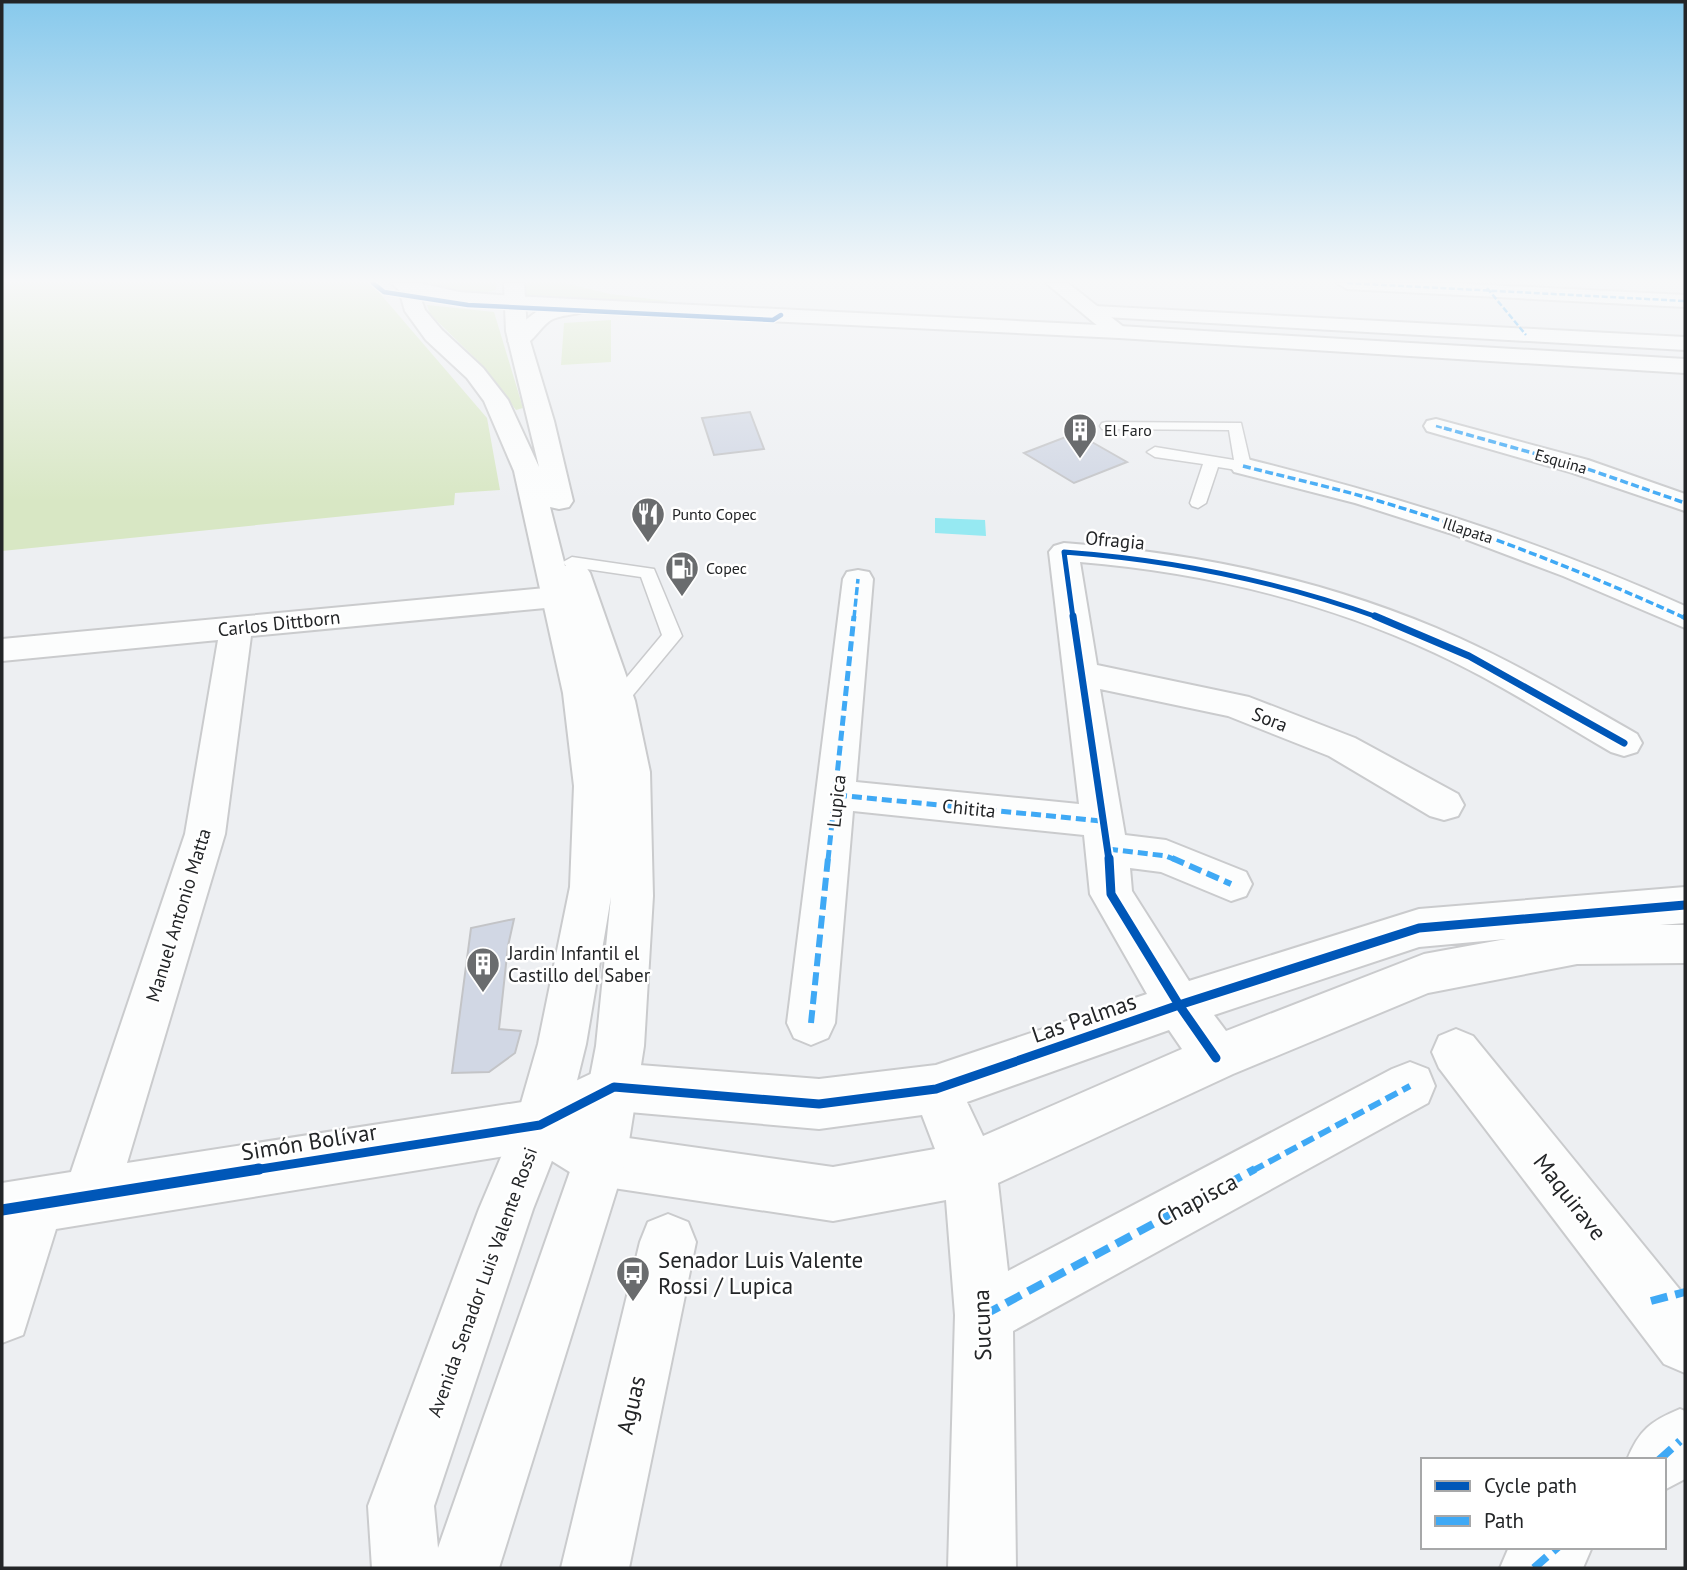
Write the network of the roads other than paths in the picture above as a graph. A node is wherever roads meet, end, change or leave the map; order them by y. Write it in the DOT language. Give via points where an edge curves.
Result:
graph roads {
  1 [pos="457,356"];
  2 [pos="526,356"];
  3 [pos="1557,356"];
  4 [pos="1685,366"];
  5 [pos="1107,426"];
  6 [pos="1436,426"];
  7 [pos="1155,452"];
  8 [pos="1212,461"];
  9 [pos="1243,466"];
  10 [pos="1198,503"];
  11 [pos="1685,503"];
  12 [pos="858,579"];
  13 [pos="564,580"];
  14 [pos="1685,618"];
  15 [pos="236,627"];
  16 [pos="2,650"];
  17 [pos="1080,674"];
  18 [pos="617,701"];
  19 [pos="1624,743"];
  20 [pos="837,795"];
  21 [pos="1444,805"];
  22 [pos="1105,835"];
  23 [pos="1231,884"];
  24 [pos="1685,905"];
  25 [pos="1685,944"];
  26 [pos="1179,1005"];
  27 [pos="811,1023"];
  28 [pos="1456,1052"];
  29 [pos="1216,1058"];
  30 [pos="1410,1086"];
  31 [pos="614,1087"];
  32 [pos="936,1089"];
  33 [pos="540,1125"];
  34 [pos="600,1160"];
  35 [pos="970,1168"];
  36 [pos="90,1196"];
  37 [pos="19,1208"];
  38 [pos="668,1241"];
  39 [pos="1674,1312"];
  40 [pos="2,1314"];
  41 [pos="984,1315"];
  42 [pos="1556,1549"];
  43 [pos="406,1568"];
  44 [pos="465,1568"];
  45 [pos="595,1568"];
  46 [pos="982,1568"];
  47 [pos="1534,1568"];
  1 -- 13 [label="street, Avenida Senador Luis Valente Rossi" via="496,400 513,435"];
  2 -- 13 [label="street, Avenida Senador Luis Valente Rossi" via="540,413"];
  3 -- 4 [label="street"];
  5 -- 9 [label="lane" via="1236,426"];
  6 -- 11 [label="street, Esquina" via="1579,466"];
  7 -- 8 [label="lane"];
  8 -- 9 [label="lane"];
  8 -- 10 [label="lane"];
  9 -- 14 [label="street, Illapata" via="1381,501 1510,544"];
  12 -- 20 [label="street, Lupica"];
  13 -- 15 [label="street, Carlos Dittborn"];
  13 -- 18 [label="street, Avenida Senador Luis Valente Rossi"];
  13 -- 18 [label="lane" via="648,573 672,636"];
  13 -- 33 [label="street, Avenida Senador Luis Valente Rossi" via="591,772 591,887 562,1044"];
  15 -- 16 [label="street, Carlos Dittborn"];
  15 -- 36 [label="street, Manuel Antonio Matta" via="205,834"];
  17 -- 19 [label="street, Ofragia" via="1064,552 1159,560 1374,617 1444,644"];
  17 -- 21 [label="street, Sora" via="1236,706 1342,747"];
  17 -- 22 [label="street, Ofragia"];
  18 -- 31 [label="street, Avenida Senador Luis Valente Rossi" via="631,772 632,896"];
  20 -- 22 [label="street, Chitita"];
  20 -- 27 [label="street, Lupica"];
  22 -- 23 [label="street, Chitita"];
  22 -- 26 [label="street, Ofragia" via="1111,894"];
  24 -- 26 [label="street, Las Palmas" via="1419,928"];
  25 -- 29 [label="street" via="1577,946 1424,974"];
  26 -- 29 [label="street, Ofragia"];
  26 -- 32 [label="street, Las Palmas"];
  28 -- 39 [label="street, Maquirave"];
  29 -- 35 [label="street"];
  30 -- 41 [label="street, Chapisca"];
  31 -- 32 [label="street, Las Palmas" via="819,1104"];
  31 -- 33 [label="street, Simón Bolívar"];
  31 -- 34 [label="street, Avenida Senador Luis Valente Rossi"];
  32 -- 35 [label="street, Sucuna"];
  33 -- 34 [label="street"];
  33 -- 36 [label="street, Simón Bolívar"];
  33 -- 43 [label="street, Avenida Senador Luis Valente Rossi" via="401,1506"];
  34 -- 35 [label="street" via="833,1194"];
  34 -- 44 [label="street, Avenida Senador Luis Valente Rossi"];
  35 -- 41 [label="street, Sucuna"];
  36 -- 37 [label="street, Simón Bolívar"];
  37 -- 40 [label="street"];
  38 -- 45 [label="street, Aguas"];
  41 -- 46 [label="street, Sucuna"];
  42 -- 47 [label="street"];
}
